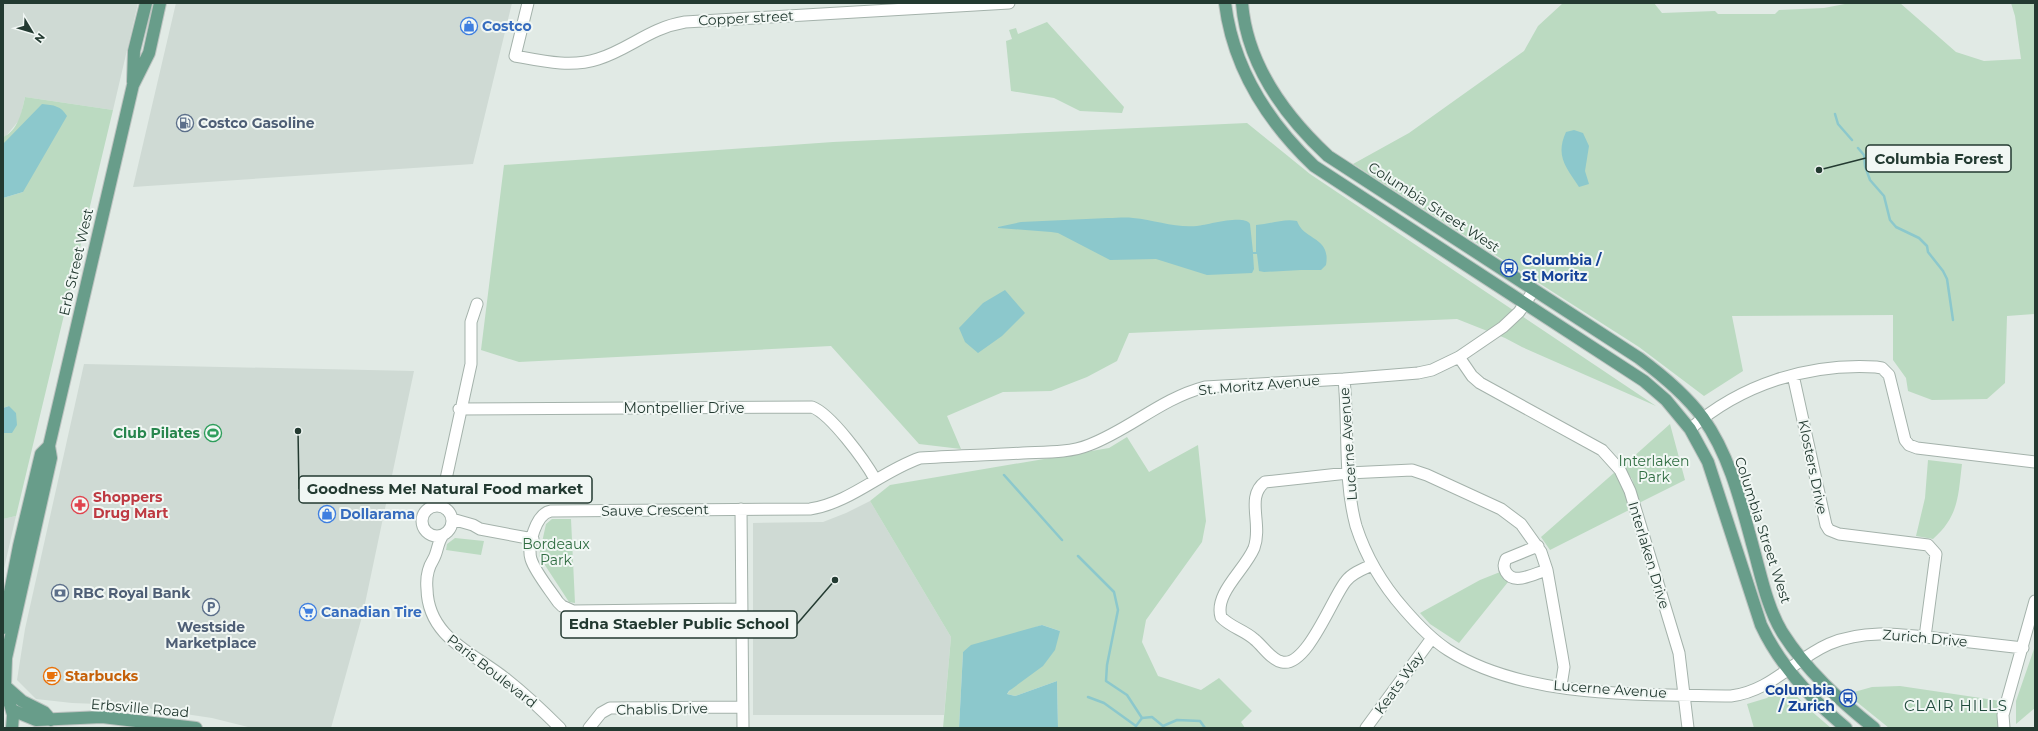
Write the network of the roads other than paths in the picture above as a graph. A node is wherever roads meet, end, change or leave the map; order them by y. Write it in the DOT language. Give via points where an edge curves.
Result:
graph roads {
  1 [pos="146,3"];
  2 [pos="160,3"];
  3 [pos="528,3"];
  4 [pos="1009,3"];
  5 [pos="1225,3"];
  6 [pos="1242,3"];
  7 [pos="133,85"];
  8 [pos="1534,290"];
  9 [pos="477,304"];
  10 [pos="1525,304"];
  11 [pos="1459,357"];
  12 [pos="1793,375"];
  13 [pos="1344,378"];
  14 [pos="459,410"];
  15 [pos="1703,418"];
  16 [pos="1690,429"];
  17 [pos="49,446"];
  18 [pos="2035,462"];
  19 [pos="1348,473"];
  20 [pos="446,479"];
  21 [pos="875,479"];
  22 [pos="432,506"];
  23 [pos="741,509"];
  24 [pos="451,514"];
  25 [pos="480,530"];
  26 [pos="426,532"];
  27 [pos="446,533"];
  28 [pos="533,540"];
  29 [pos="1538,546"];
  30 [pos="430,563"];
  31 [pos="1372,565"];
  32 [pos="1547,570"];
  33 [pos="2035,601"];
  34 [pos="741,609"];
  35 [pos="3,628"];
  36 [pos="1926,637"];
  37 [pos="1432,638"];
  38 [pos="2023,648"];
  39 [pos="1802,660"];
  40 [pos="1788,670"];
  41 [pos="1561,686"];
  42 [pos="1685,695"];
  43 [pos="7,699"];
  44 [pos="742,707"];
  45 [pos="51,720"];
  46 [pos="12,728"];
  47 [pos="196,728"];
  48 [pos="560,728"];
  49 [pos="589,728"];
  50 [pos="742,728"];
  51 [pos="1366,728"];
  52 [pos="1688,728"];
  53 [pos="1846,728"];
  54 [pos="1874,728"];
  55 [pos="2004,728"];
  1 -- 7 [label="main road, Erb Street West" via="134,51"];
  2 -- 7 [label="main road, Erb Street West" via="149,53"];
  3 -- 4 [label="street, Copper street" via="515,56 572,64 597,60 668,24"];
  5 -- 10 [label="main road" via="1228,26 1250,86 1270,117 1297,150 1332,179"];
  6 -- 8 [label="main road, Columbia Street West" via="1242,15 1251,46 1263,74 1272,93 1298,128 1344,168"];
  7 -- 17 [label="main road, Erb Street West"];
  8 -- 10 [label="street, St. Moritz Avenue"];
  8 -- 15 [label="main road, Columbia Street West" via="1639,358 1684,396"];
  9 -- 14 [label="street" via="471,322 470,364"];
  10 -- 11 [label="street, St. Moritz Avenue" via="1507,324"];
  10 -- 16 [label="main road" via="1644,381 1666,400"];
  11 -- 13 [label="street, St. Moritz Avenue" via="1445,365 1418,373"];
  11 -- 42 [label="street, Interlaken Drive" via="1480,383 1598,448 1620,470 1630,491 1674,637 1682,667"];
  12 -- 15 [label="street" via="1743,393"];
  12 -- 18 [label="street" via="1829,367 1879,367 1889,375 1905,440 1909,445"];
  12 -- 36 [label="street, Klosters Drive" via="1829,530 1840,534 1928,545 1936,554"];
  13 -- 19 [label="street, Lucerne Avenue"];
  13 -- 21 [label="street, St. Moritz Avenue" via="1205,387 1166,401 1108,437 1088,446 1062,451 920,458"];
  14 -- 20 [label="street"];
  14 -- 21 [label="street, Montpellier Drive" via="812,407 822,412 857,450"];
  15 -- 16 [label="street"];
  15 -- 39 [label="main road, Columbia Street West" via="1726,459 1737,488 1773,612 1782,632"];
  16 -- 40 [label="main road" via="1708,462 1761,625 1772,648"];
  17 -- 35 [label="main road, Erb Street West" via="42,454 19,546"];
  17 -- 43 [label="main road, Erb Street West" via="51,458 6,658"];
  19 -- 29 [label="street" via="1403,469 1427,475 1508,514 1524,528"];
  19 -- 31 [label="street, Lucerne Avenue" via="1356,526"];
  19 -- 31 [label="street" via="1265,482 1258,487 1254,495 1258,524 1256,542 1251,554 1221,598 1219,612 1225,621 1254,639 1275,660 1290,662 1300,654 1325,620 1346,581"];
  20 -- 22 [label="street"];
  20 -- 24 [label="street" via="446,501"];
  21 -- 23 [label="street, St. Moritz Avenue" via="825,506"];
  22 -- 24 [label="street" via="441,506"];
  22 -- 26 [label="street" via="422,516"];
  23 -- 28 [label="street, Sauve Crescent" via="550,511 538,518"];
  23 -- 34 [label="street"];
  24 -- 25 [label="street"];
  24 -- 27 [label="street"];
  25 -- 27 [label="street"];
  25 -- 28 [label="street"];
  26 -- 27 [label="street" via="436,536"];
  26 -- 30 [label="street, Paris Boulevard"];
  27 -- 30 [label="street, Paris Boulevard"];
  28 -- 34 [label="street, Sauve Crescent" via="532,561 558,602 573,611"];
  29 -- 32 [label="street"];
  29 -- 32 [label="street" via="1506,559 1504,569 1510,577 1517,579"];
  30 -- 48 [label="street, Paris Boulevard" via="427,598 432,614 443,633 456,645 506,678"];
  31 -- 37 [label="street, Lucerne Avenue" via="1388,592"];
  32 -- 41 [label="street" via="1564,667"];
  33 -- 38 [label="street"];
  34 -- 44 [label="street"];
  36 -- 38 [label="street, Zurich Drive"];
  36 -- 39 [label="street, Zurich Drive" via="1868,634 1814,651"];
  37 -- 41 [label="street, Lucerne Avenue" via="1470,661 1513,678"];
  37 -- 51 [label="street, Keats Way"];
  38 -- 55 [label="street" via="2003,715"];
  39 -- 40 [label="street, Zurich Drive"];
  39 -- 54 [label="main road, Columbia Street West" via="1823,685"];
  40 -- 42 [label="street, Lucerne Avenue" via="1760,689 1744,694"];
  40 -- 53 [label="main road" via="1810,696"];
  41 -- 42 [label="street, Lucerne Avenue" via="1591,691"];
  42 -- 52 [label="street, Interlaken Drive"];
  43 -- 45 [label="main road" via="22,701 44,712"];
  43 -- 45 [label="main road, Erbsville Road" via="36,720"];
  43 -- 46 [label="main road, Erb Street West"];
  44 -- 49 [label="street, Chablis Drive" via="610,708 601,713"];
  44 -- 50 [label="street"];
  45 -- 47 [label="main road, Erbsville Road" via="102,717"];
}
